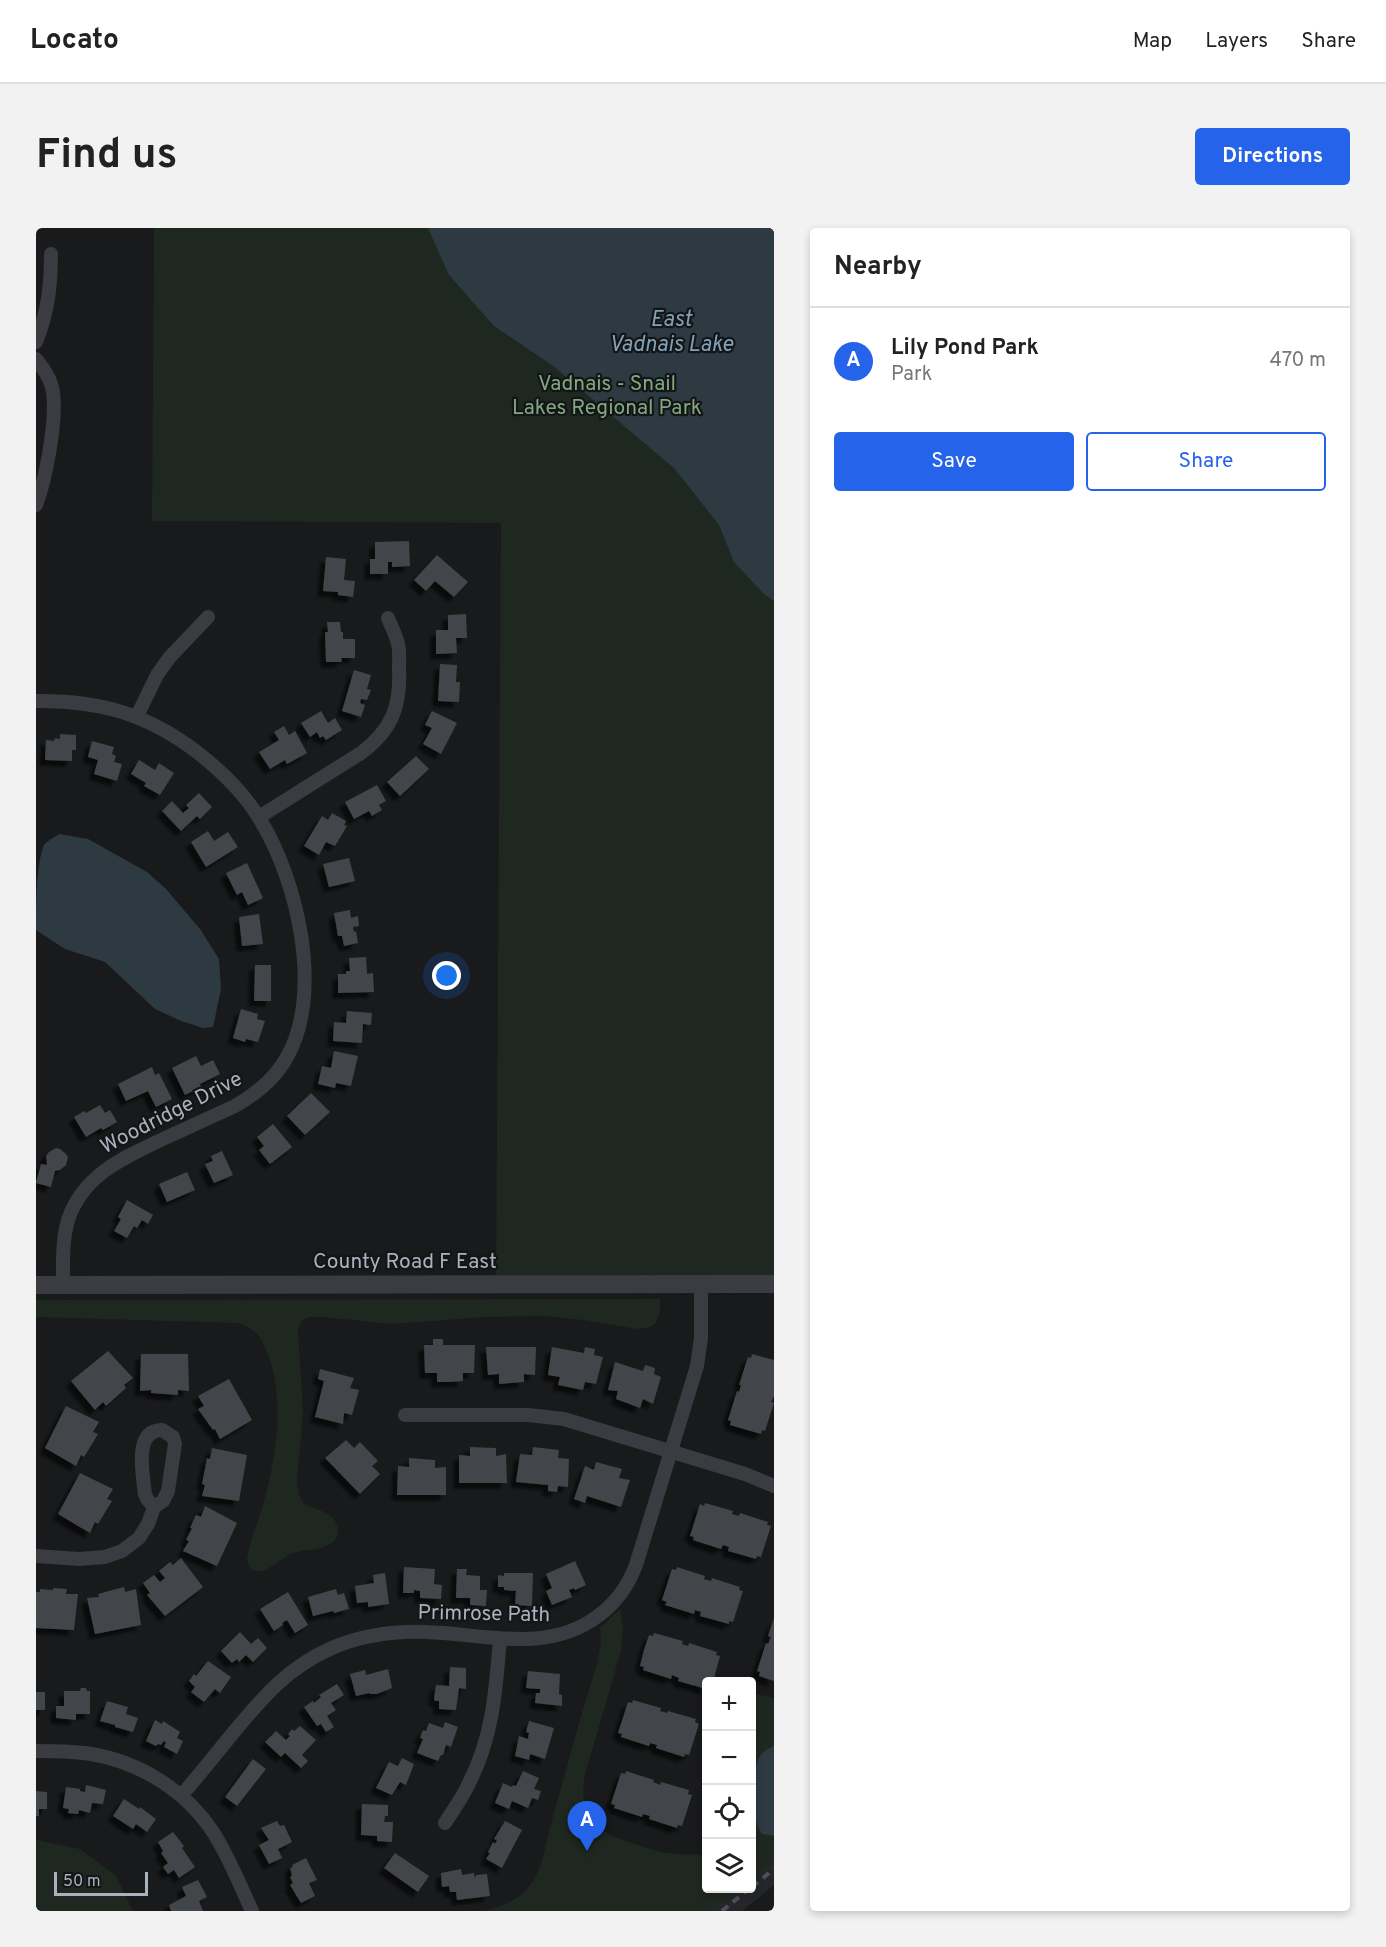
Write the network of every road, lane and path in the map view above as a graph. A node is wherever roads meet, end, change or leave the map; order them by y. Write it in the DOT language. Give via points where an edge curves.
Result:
graph roads {
  1 [pos="51,254"];
  2 [pos="36,342"];
  3 [pos="36,359"];
  4 [pos="36,505"];
  5 [pos="208,618"];
  6 [pos="388,618"];
  7 [pos="36,701"];
  8 [pos="137,716"];
  9 [pos="259,817"];
  10 [pos="702,1283"];
  11 [pos="774,1284"];
  12 [pos="36,1285"];
  13 [pos="63,1285"];
  14 [pos="405,1415"];
  15 [pos="672,1451"];
  16 [pos="774,1486"];
  17 [pos="154,1507"];
  18 [pos="36,1556"];
  19 [pos="500,1638"];
  20 [pos="36,1751"];
  21 [pos="181,1797"];
  22 [pos="445,1823"];
  23 [pos="252,1911"];
  1 -- 2 [label="street" via="49,299"];
  3 -- 4 [label="street" via="49,378 53,406 45,476"];
  5 -- 8 [label="street" via="169,658"];
  6 -- 9 [label="street" via="398,644 400,688 392,719 384,732 361,753"];
  7 -- 8 [label="street, Woodridge Drive" via="82,703"];
  8 -- 9 [label="street, Woodridge Drive" via="198,753"];
  9 -- 13 [label="street, Woodridge Drive" via="282,863 300,923 304,986 294,1042 278,1071 251,1097 125,1157 86,1187 76,1202 64,1237"];
  10 -- 11 [label="street, County Road F East"];
  10 -- 13 [label="street, County Road F East"];
  10 -- 15 [label="street, Primrose Path" via="698,1362"];
  12 -- 13 [label="street, County Road F East"];
  14 -- 15 [label="street" via="546,1416"];
  15 -- 16 [label="street"];
  15 -- 19 [label="street, Primrose Path" via="636,1565 615,1600 588,1623 563,1635"];
  17 -- 17 [label="street" via="166,1497 176,1448 172,1437 162,1430 147,1436 142,1447 145,1494"];
  17 -- 18 [label="street" via="142,1534 116,1554 93,1558"];
  19 -- 21 [label="street, Primrose Path" via="391,1633 361,1638 323,1652 272,1687"];
  19 -- 22 [label="street" via="494,1706 486,1741 470,1783"];
  20 -- 21 [label="street" via="81,1752 110,1758 149,1774"];
  21 -- 23 [label="street" via="211,1830"];
}
